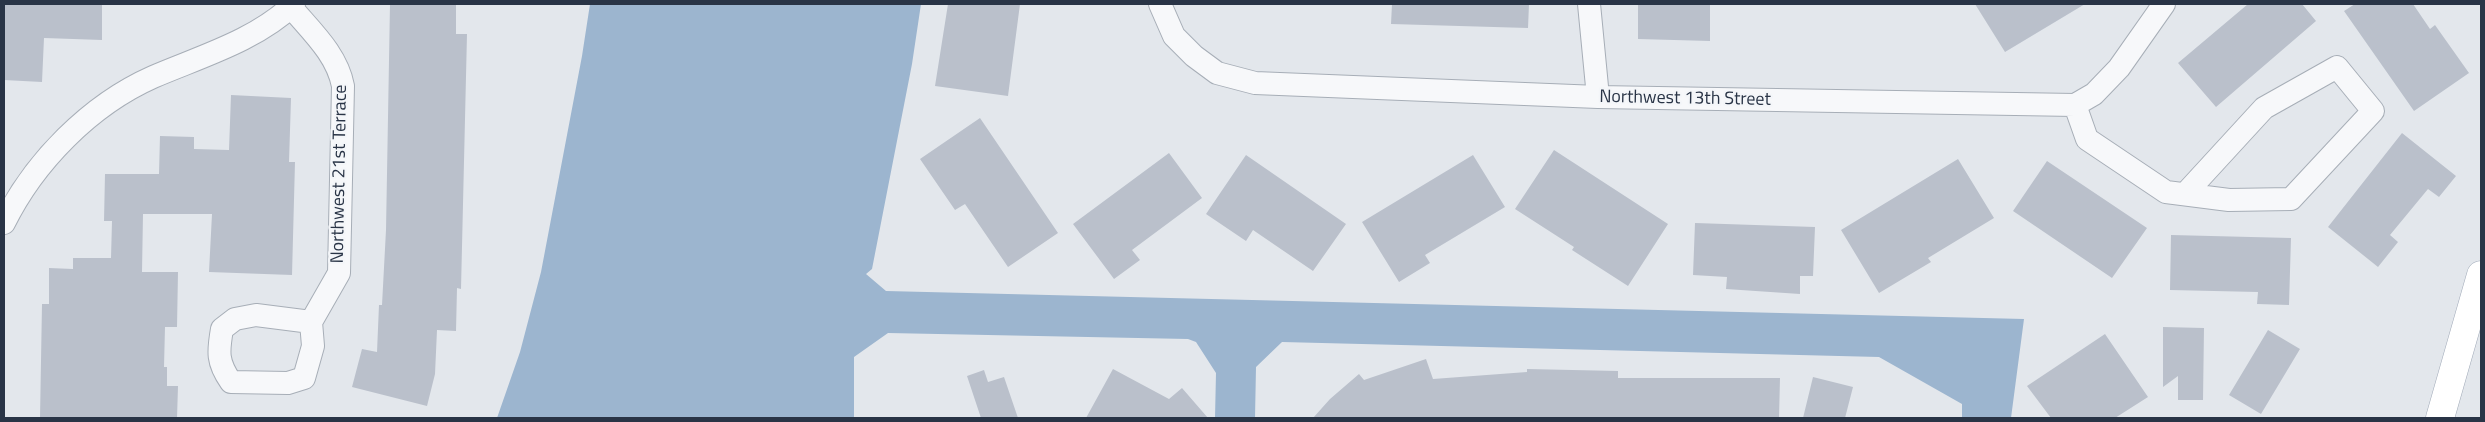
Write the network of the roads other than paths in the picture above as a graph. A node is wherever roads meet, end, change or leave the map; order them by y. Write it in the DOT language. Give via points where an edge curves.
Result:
graph roads {
  1 [pos="1160,4"];
  2 [pos="1590,4"];
  3 [pos="2164,4"];
  4 [pos="292,5"];
  5 [pos="1598,97"];
  6 [pos="2075,105"];
  7 [pos="2185,194"];
  8 [pos="4,223"];
  9 [pos="2481,275"];
  10 [pos="312,322"];
  11 [pos="2440,418"];
  1 -- 5 [label="street, Northwest 13th Street" via="1174,36 1194,56 1217,73 1255,83"];
  2 -- 5 [label="street"];
  3 -- 6 [label="street" via="2120,68 2094,94"];
  4 -- 8 [label="street" via="227,48 151,78 88,119 52,153 26,186"];
  4 -- 10 [label="street, Northwest 21st Terrace" via="331,54 340,69 343,86 339,273"];
  5 -- 6 [label="street, Northwest 13th Street"];
  6 -- 7 [label="street" via="2087,139 2166,192"];
  7 -- 7 [label="street" via="2229,200 2291,199 2373,111 2337,67 2264,108"];
  9 -- 11 [label="main road"];
}
